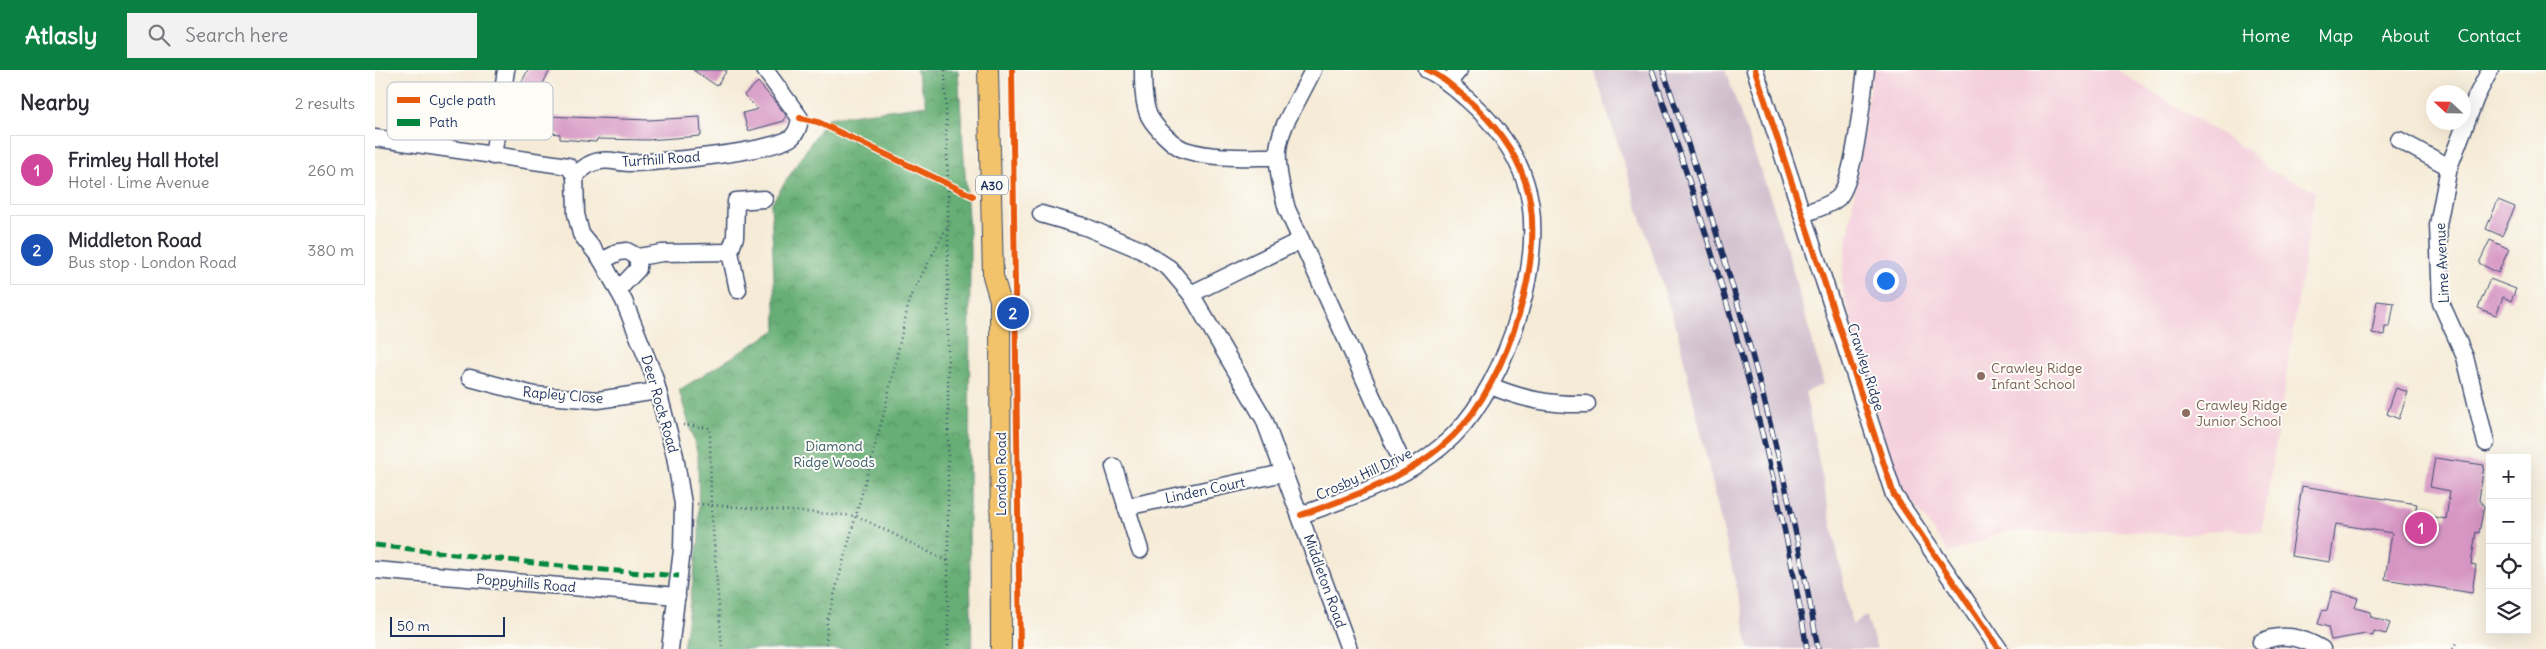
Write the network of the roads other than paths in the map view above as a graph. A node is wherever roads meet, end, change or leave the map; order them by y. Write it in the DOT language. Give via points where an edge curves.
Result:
graph roads {
  1 [pos="765,70"];
  2 [pos="988,70"];
  3 [pos="1002,70"];
  4 [pos="1143,70"];
  5 [pos="1313,70"];
  6 [pos="1427,70"];
  7 [pos="1459,70"];
  8 [pos="1755,70"];
  9 [pos="1866,70"];
  10 [pos="2490,70"];
  11 [pos="1447,82"];
  12 [pos="388,140"];
  13 [pos="495,140"];
  14 [pos="2399,140"];
  15 [pos="493,156"];
  16 [pos="1276,158"];
  17 [pos="2449,167"];
  18 [pos="575,175"];
  19 [pos="763,198"];
  20 [pos="1041,214"];
  21 [pos="1803,214"];
  22 [pos="1301,240"];
  23 [pos="730,252"];
  24 [pos="638,257"];
  25 [pos="602,261"];
  26 [pos="618,290"];
  27 [pos="738,290"];
  28 [pos="1191,294"];
  29 [pos="1000,300"];
  30 [pos="470,378"];
  31 [pos="1491,386"];
  32 [pos="657,391"];
  33 [pos="1587,404"];
  34 [pos="2487,442"];
  35 [pos="1114,467"];
  36 [pos="1406,471"];
  37 [pos="1285,473"];
  38 [pos="1127,507"];
  39 [pos="1301,515"];
  40 [pos="1141,550"];
  41 [pos="375,570"];
  42 [pos="677,596"];
  43 [pos="2261,642"];
  44 [pos="670,649"];
  45 [pos="1001,649"];
  46 [pos="1349,649"];
  47 [pos="1999,649"];
  48 [pos="2321,649"];
  1 -- 18 [label="street, Turfhill Road" via="800,118 792,137 751,151 649,162 603,160 588,164"];
  2 -- 29 [label="main road, London Road / A30" via="993,276"];
  3 -- 29 [label="main road, London Road / A30" via="1007,278"];
  4 -- 16 [label="street" via="1143,89 1149,115 1183,150 1242,158"];
  5 -- 16 [label="street, Crosby Hill Drive" via="1281,132"];
  6 -- 11 [label="street, Crosby Hill Drive"];
  7 -- 11 [label="street"];
  8 -- 21 [label="street, Crawley Ridge"];
  9 -- 21 [label="street" via="1852,162 1844,191 1836,200"];
  10 -- 17 [label="street, Lime Avenue"];
  11 -- 31 [label="street, Crosby Hill Drive" via="1484,114 1508,143 1525,182 1533,216 1531,260 1517,319"];
  12 -- 15 [label="street"];
  13 -- 15 [label="street"];
  14 -- 17 [label="street"];
  15 -- 18 [label="street" via="568,166"];
  16 -- 22 [label="street, Crosby Hill Drive" via="1287,209"];
  17 -- 34 [label="street, Lime Avenue" via="2438,226 2441,303 2465,357"];
  18 -- 25 [label="street, Deer Rock Road" via="576,214 581,234"];
  19 -- 23 [label="street" via="736,201 735,236"];
  20 -- 28 [label="street, Middleton Road" via="1086,227 1141,250 1169,268"];
  21 -- 47 [label="street, Crawley Ridge" via="1894,495"];
  22 -- 28 [label="street"];
  22 -- 36 [label="street, Crosby Hill Drive"];
  23 -- 24 [label="street" via="662,253"];
  23 -- 27 [label="street"];
  24 -- 25 [label="street" via="627,251"];
  24 -- 26 [label="street" via="638,269"];
  25 -- 26 [label="street, Deer Rock Road"];
  26 -- 32 [label="street, Deer Rock Road" via="654,376"];
  28 -- 37 [label="street, Middleton Road" via="1264,419"];
  29 -- 45 [label="main road, London Road / A30"];
  30 -- 32 [label="street, Rapley Close" via="534,394 598,400"];
  31 -- 33 [label="street" via="1519,398 1544,403"];
  31 -- 36 [label="street, Crosby Hill Drive" via="1455,434"];
  32 -- 42 [label="street, Deer Rock Road" via="675,456 683,504"];
  35 -- 38 [label="street"];
  36 -- 39 [label="street, Crosby Hill Drive"];
  37 -- 38 [label="street, Linden Court"];
  37 -- 39 [label="street, Middleton Road"];
  38 -- 40 [label="street"];
  39 -- 46 [label="street, Middleton Road"];
  41 -- 42 [label="street, Poppyhills Road"];
  42 -- 44 [label="street, Deer Rock Road"];
  43 -- 48 [label="street" via="2273,636 2302,638"];
}
